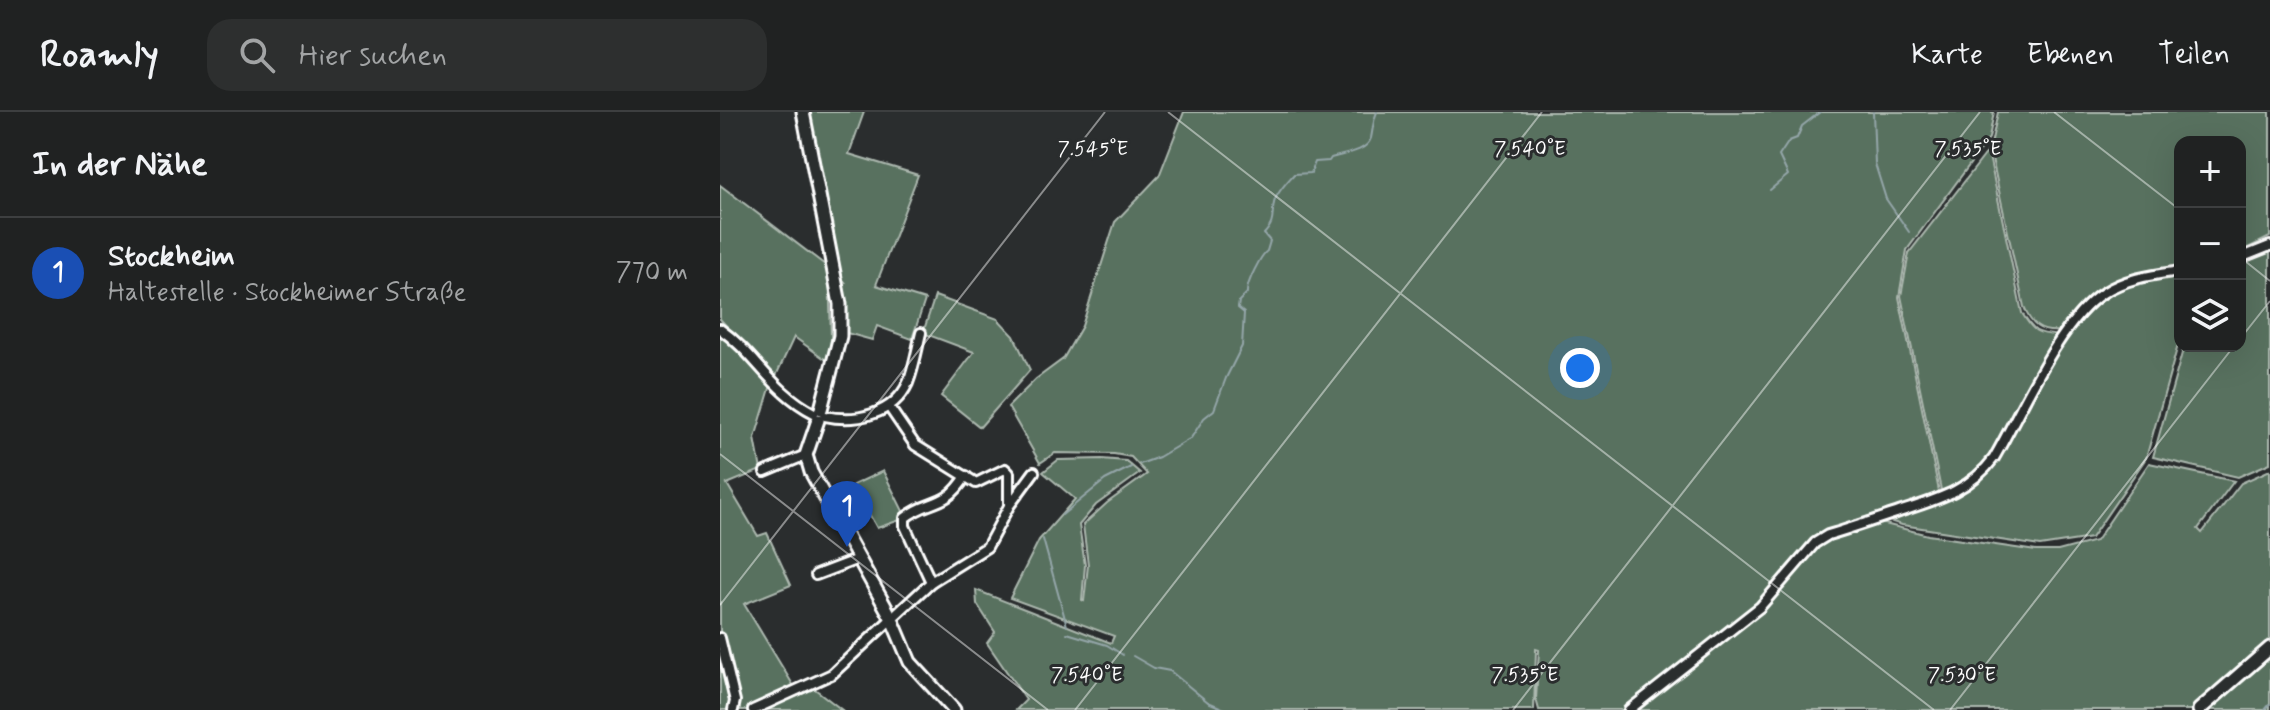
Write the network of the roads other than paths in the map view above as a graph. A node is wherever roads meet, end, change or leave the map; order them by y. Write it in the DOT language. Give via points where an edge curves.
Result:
graph roads {
  1 [pos="803,112"];
  2 [pos="2270,246"];
  3 [pos="2246,256"];
  4 [pos="2174,272"];
  5 [pos="720,329"];
  6 [pos="921,333"];
  7 [pos="889,407"];
  8 [pos="819,414"];
  9 [pos="806,455"];
  10 [pos="765,472"];
  11 [pos="1034,472"];
  12 [pos="966,476"];
  13 [pos="1009,506"];
  14 [pos="858,559"];
  15 [pos="816,575"];
  16 [pos="931,582"];
  17 [pos="891,617"];
  18 [pos="720,638"];
  19 [pos="2270,648"];
  20 [pos="733,710"];
  21 [pos="753,710"];
  22 [pos="954,710"];
  23 [pos="1629,710"];
  24 [pos="2199,710"];
  1 -- 8 [label="street" via="840,304 840,336"];
  2 -- 3 [label="street"];
  4 -- 23 [label="street" via="2123,283 2088,305 2059,342 1983,474 1942,498 1815,543 1760,607"];
  5 -- 8 [label="street" via="787,397"];
  6 -- 7 [label="street" via="908,382"];
  7 -- 8 [label="street" via="853,419"];
  7 -- 12 [label="street" via="915,445"];
  8 -- 9 [label="street"];
  9 -- 10 [label="street"];
  9 -- 14 [label="street"];
  11 -- 13 [label="street"];
  12 -- 13 [label="street" via="976,483 1005,469"];
  12 -- 16 [label="street" via="942,503 905,518"];
  13 -- 16 [label="street" via="987,547"];
  14 -- 15 [label="street"];
  14 -- 17 [label="street"];
  16 -- 17 [label="street"];
  17 -- 21 [label="street" via="832,674"];
  17 -- 22 [label="street" via="910,662"];
  18 -- 20 [label="street"];
  19 -- 24 [label="street"];
}
